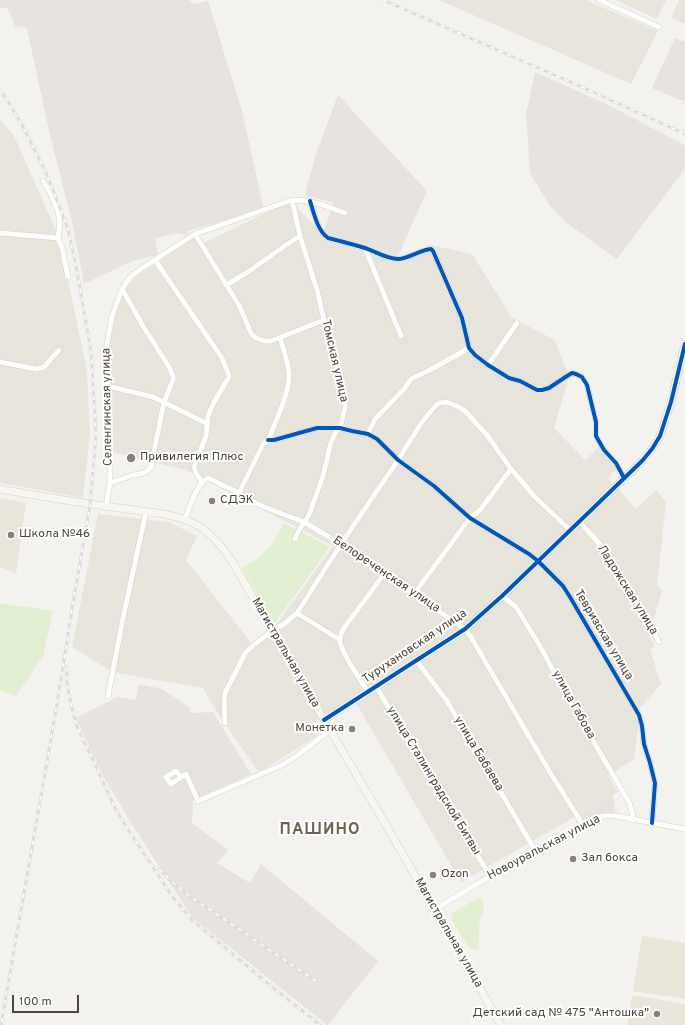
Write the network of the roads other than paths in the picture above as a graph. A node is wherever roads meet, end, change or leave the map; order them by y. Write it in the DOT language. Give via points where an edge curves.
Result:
graph roads {
  1 [pos="599,0"];
  2 [pos="659,27"];
  3 [pos="43,181"];
  4 [pos="292,200"];
  5 [pos="310,201"];
  6 [pos="345,213"];
  7 [pos="0,233"];
  8 [pos="195,234"];
  9 [pos="300,236"];
  10 [pos="58,238"];
  11 [pos="365,248"];
  12 [pos="155,260"];
  13 [pos="68,277"];
  14 [pos="226,285"];
  15 [pos="122,289"];
  16 [pos="324,320"];
  17 [pos="517,323"];
  18 [pos="401,336"];
  19 [pos="280,338"];
  20 [pos="685,344"];
  21 [pos="469,348"];
  22 [pos="59,350"];
  23 [pos="0,362"];
  24 [pos="488,365"];
  25 [pos="108,386"];
  26 [pos="164,402"];
  27 [pos="206,423"];
  28 [pos="340,428"];
  29 [pos="368,434"];
  30 [pos="268,440"];
  31 [pos="398,460"];
  32 [pos="511,468"];
  33 [pos="624,478"];
  34 [pos="202,482"];
  35 [pos="110,483"];
  36 [pos="0,489"];
  37 [pos="239,493"];
  38 [pos="106,506"];
  39 [pos="146,512"];
  40 [pos="470,518"];
  41 [pos="185,520"];
  42 [pos="579,521"];
  43 [pos="304,522"];
  44 [pos="570,530"];
  45 [pos="295,539"];
  46 [pos="341,544"];
  47 [pos="538,561"];
  48 [pos="384,574"];
  49 [pos="414,594"];
  50 [pos="502,596"];
  51 [pos="297,613"];
  52 [pos="465,629"];
  53 [pos="272,631"];
  54 [pos="340,640"];
  55 [pos="659,642"];
  56 [pos="416,660"];
  57 [pos="376,686"];
  58 [pos="368,691"];
  59 [pos="108,696"];
  60 [pos="324,720"];
  61 [pos="225,723"];
  62 [pos="330,730"];
  63 [pos="182,777"];
  64 [pos="633,820"];
  65 [pos="652,823"];
  66 [pos="583,825"];
  67 [pos="685,829"];
  68 [pos="536,852"];
  69 [pos="491,877"];
  70 [pos="435,909"];
  71 [pos="501,1025"];
  1 -- 2 [label="street"];
  3 -- 10 [label="street" via="58,211"];
  4 -- 5 [label="street"];
  4 -- 8 [label="street, Селенгинская улица"];
  4 -- 9 [label="street, Томская улица"];
  5 -- 6 [label="street"];
  5 -- 11 [label="street" via="324,235"];
  7 -- 10 [label="street"];
  8 -- 12 [label="street, Селенгинская улица"];
  8 -- 14 [label="street"];
  9 -- 14 [label="street"];
  9 -- 16 [label="street, Томская улица"];
  10 -- 13 [label="street"];
  11 -- 18 [label="street"];
  11 -- 21 [label="street" via="398,259 431,249 462,318"];
  12 -- 15 [label="street, Селенгинская улица" via="130,277"];
  12 -- 27 [label="street" via="222,358 227,370 229,377 214,402"];
  14 -- 19 [label="street" via="256,338 264,341"];
  15 -- 25 [label="street, Селенгинская улица" via="112,316 106,350"];
  15 -- 26 [label="street" via="174,376"];
  16 -- 19 [label="street"];
  16 -- 28 [label="street, Томская улица" via="344,396 345,407"];
  17 -- 24 [label="street"];
  19 -- 30 [label="street" via="288,363 288,387"];
  20 -- 33 [label="main road, Турухановская улица" via="660,436 652,449"];
  21 -- 24 [label="street"];
  21 -- 29 [label="street" via="411,379 375,420"];
  22 -- 23 [label="street" via="44,367 36,369"];
  24 -- 33 [label="street" via="509,378 537,390 549,388 572,374 582,377 587,385 596,422 596,436"];
  25 -- 26 [label="street"];
  25 -- 35 [label="street, Селенгинская улица"];
  26 -- 27 [label="street"];
  26 -- 35 [label="street" via="151,467 144,473"];
  27 -- 34 [label="street" via="206,436 194,468"];
  28 -- 29 [label="street, Тевризская улица"];
  28 -- 30 [label="street, Тевризская улица" via="317,428"];
  28 -- 43 [label="street, Томская улица" via="331,442 309,515"];
  29 -- 31 [label="street, Тевризская улица" via="377,438"];
  30 -- 37 [label="street" via="263,444"];
  31 -- 32 [label="street" via="431,409 446,402 465,411 487,435"];
  31 -- 40 [label="street, Тевризская улица" via="434,486"];
  31 -- 46 [label="street"];
  32 -- 40 [label="street" via="480,510"];
  32 -- 44 [label="street" via="535,497"];
  33 -- 42 [label="main road, Турухановская улица"];
  34 -- 37 [label="street, Белореченская улица" via="208,478"];
  34 -- 41 [label="street"];
  35 -- 38 [label="street, Селенгинская улица"];
  36 -- 38 [label="main road, Магистральная улица"];
  37 -- 43 [label="street, Белореченская улица" via="255,503"];
  38 -- 39 [label="main road, Магистральная улица"];
  39 -- 41 [label="main road, Магистральная улица"];
  39 -- 59 [label="street" via="122,618"];
  40 -- 47 [label="street, Тевризская улица"];
  40 -- 49 [label="street"];
  41 -- 53 [label="main road, Магистральная улица" via="209,532 220,544"];
  42 -- 44 [label="main road, Турухановская улица"];
  42 -- 55 [label="street, Ладожская улица" via="604,549"];
  43 -- 45 [label="street, Томская улица"];
  43 -- 46 [label="street, Белореченская улица"];
  44 -- 47 [label="main road, Турухановская улица"];
  46 -- 48 [label="street, Белореченская улица" via="359,560"];
  46 -- 51 [label="street"];
  47 -- 50 [label="main road, Турухановская улица"];
  47 -- 65 [label="street, Тевризская улица" via="563,586 640,715 644,744 655,783"];
  48 -- 49 [label="street, Белореченская улица"];
  48 -- 54 [label="street" via="344,628"];
  49 -- 52 [label="street, Белореченская улица"];
  50 -- 52 [label="main road, Турухановская улица"];
  50 -- 64 [label="street, улица Габова" via="516,607 540,646 629,802"];
  51 -- 53 [label="street"];
  51 -- 54 [label="street"];
  52 -- 56 [label="main road, Турухановская улица"];
  52 -- 66 [label="street, Белореченская улица"];
  53 -- 60 [label="main road, Магистральная улица"];
  53 -- 61 [label="street" via="246,652 241,660 226,693"];
  54 -- 58 [label="street" via="343,650"];
  56 -- 57 [label="main road, Турухановская улица"];
  56 -- 68 [label="street, улица Бабаева" via="447,701"];
  57 -- 58 [label="main road, Турухановская улица"];
  57 -- 69 [label="street, улица Сталинградской Битвы"];
  58 -- 60 [label="main road, Турухановская улица"];
  60 -- 62 [label="main road, Магистральная улица"];
  62 -- 63 [label="street" via="282,765 198,802 186,774"];
  62 -- 70 [label="main road, Магистральная улица"];
  64 -- 65 [label="street, Новоуральская улица"];
  64 -- 66 [label="street, Новоуральская улица" via="604,816"];
  65 -- 67 [label="street, Новоуральская улица"];
  66 -- 68 [label="street, Новоуральская улица"];
  68 -- 69 [label="street, Новоуральская улица"];
  69 -- 70 [label="street, Новоуральская улица"];
  70 -- 71 [label="main road, Магистральная улица"];
}
